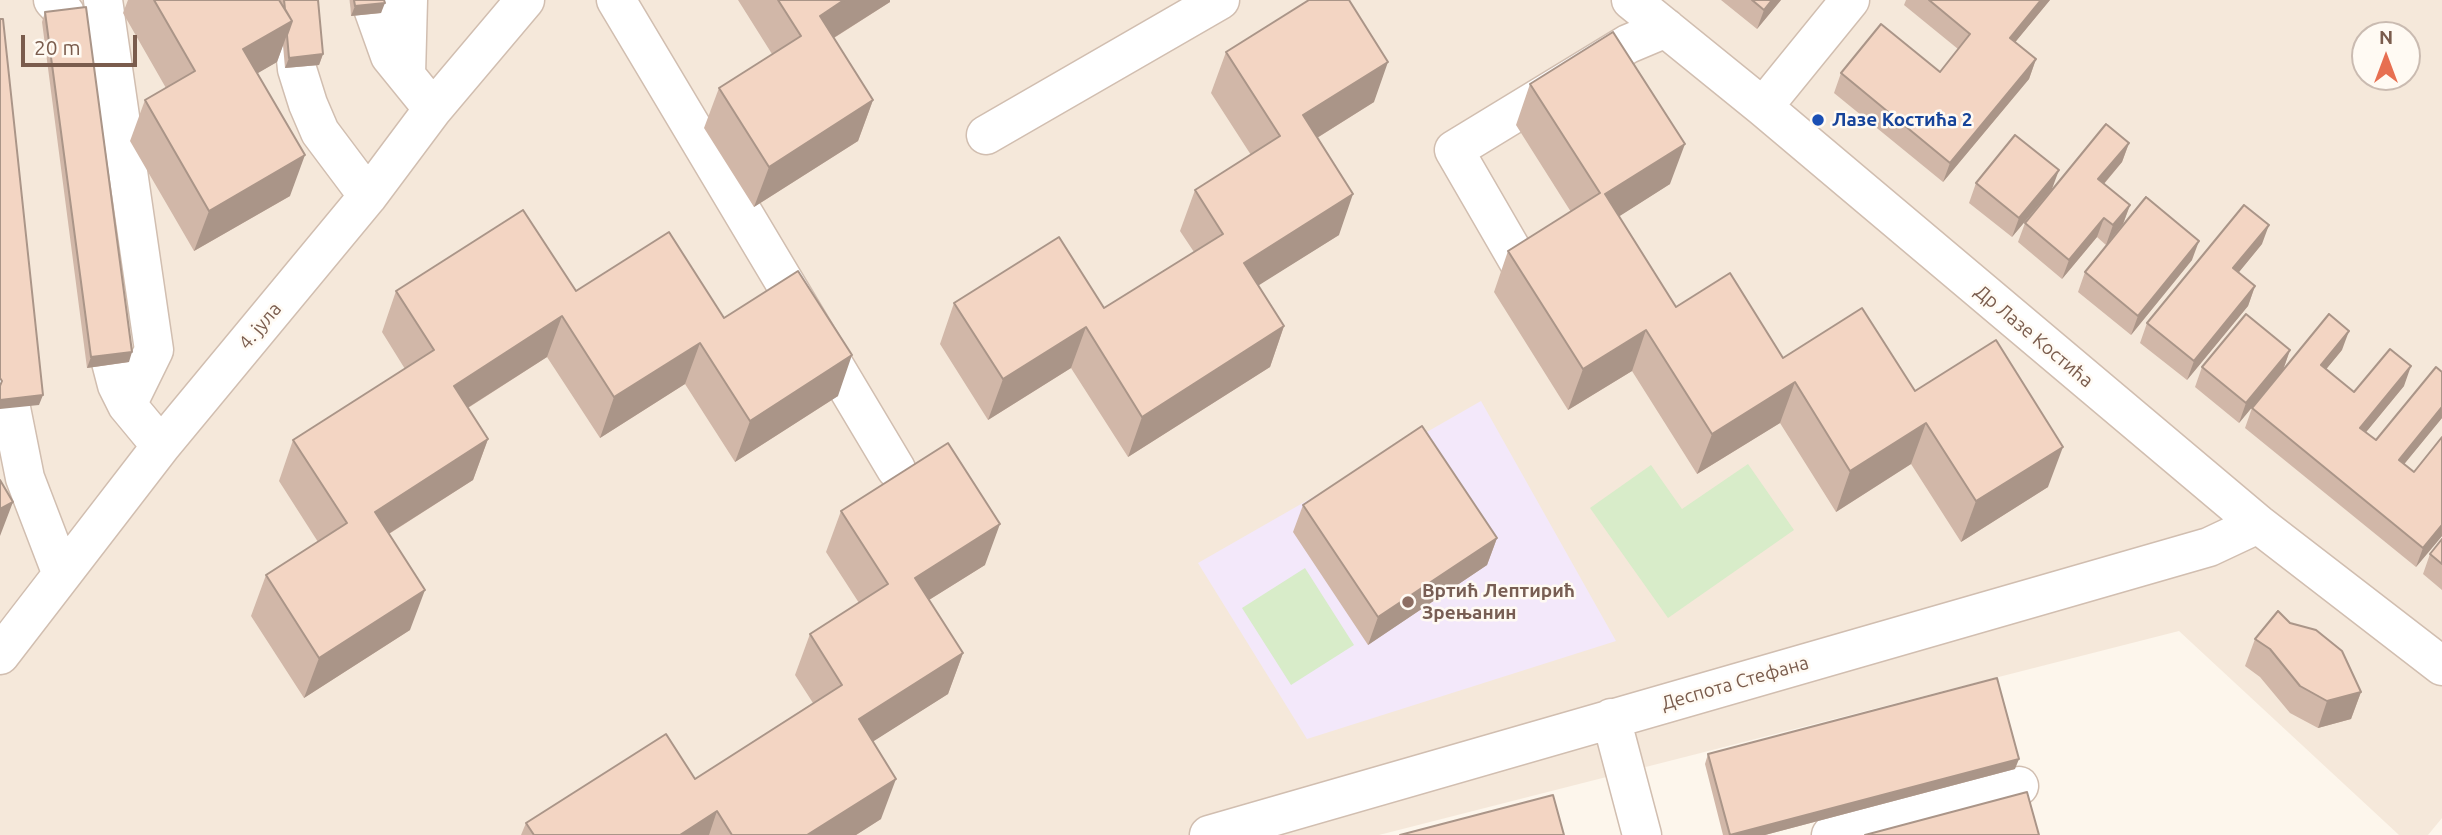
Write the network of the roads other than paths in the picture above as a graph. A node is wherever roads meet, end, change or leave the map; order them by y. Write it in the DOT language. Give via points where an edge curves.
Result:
graph roads {
  1 [pos="54,0"];
  2 [pos="103,0"];
  3 [pos="290,0"];
  4 [pos="370,0"];
  5 [pos="408,0"];
  6 [pos="525,0"];
  7 [pos="616,0"];
  8 [pos="1220,0"];
  9 [pos="1631,0"];
  10 [pos="1850,0"];
  11 [pos="1666,28"];
  12 [pos="398,65"];
  13 [pos="76,93"];
  14 [pos="1763,107"];
  15 [pos="433,109"];
  16 [pos="986,135"];
  17 [pos="368,196"];
  18 [pos="1524,271"];
  19 [pos="99,284"];
  20 [pos="0,293"];
  21 [pos="122,395"];
  22 [pos="161,446"];
  23 [pos="896,469"];
  24 [pos="2258,524"];
  25 [pos="61,572"];
  26 [pos="0,655"];
  27 [pos="2442,666"];
  28 [pos="1611,718"];
  29 [pos="2019,786"];
  30 [pos="1209,835"];
  31 [pos="1642,835"];
  32 [pos="1831,835"];
  1 -- 13 [label="street" via="69,25"];
  2 -- 21 [label="street" via="154,350"];
  3 -- 17 [label="street" via="297,69 308,104 320,132"];
  4 -- 12 [label="street"];
  5 -- 12 [label="street"];
  6 -- 15 [label="street, 4. јула"];
  7 -- 23 [label="street"];
  8 -- 16 [label="street"];
  9 -- 11 [label="street, Др Лазе Костића"];
  10 -- 14 [label="street"];
  11 -- 14 [label="street, Др Лазе Костића"];
  11 -- 18 [label="street" via="1628,44 1454,150"];
  12 -- 15 [label="street"];
  14 -- 24 [label="street, Др Лазе Костића"];
  15 -- 17 [label="street, 4. јула"];
  17 -- 22 [label="street, 4. јула"];
  19 -- 21 [label="street" via="105,339"];
  20 -- 25 [label="street" via="10,403 25,478"];
  21 -- 22 [label="street"];
  22 -- 25 [label="street, 4. јула"];
  24 -- 27 [label="street, Др Лазе Костића"];
  24 -- 28 [label="street, Деспота Стефана" via="2209,547"];
  25 -- 26 [label="street, 4. јула"];
  28 -- 30 [label="street, Деспота Стефана"];
  28 -- 31 [label="street"];
  29 -- 32 [label="street"];
}
